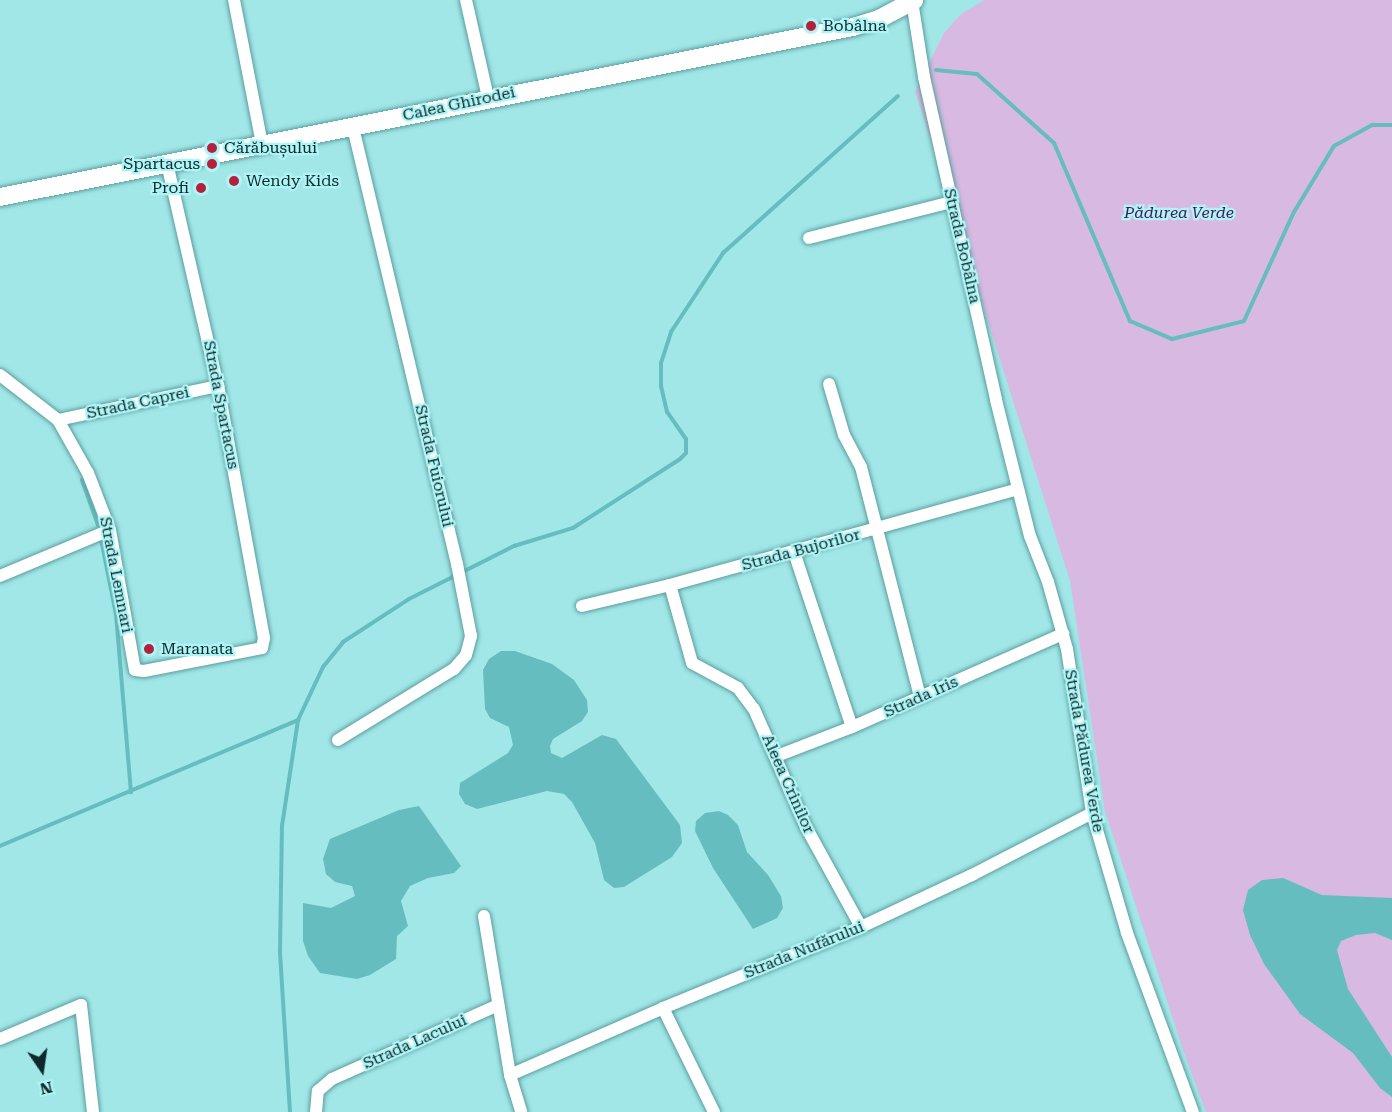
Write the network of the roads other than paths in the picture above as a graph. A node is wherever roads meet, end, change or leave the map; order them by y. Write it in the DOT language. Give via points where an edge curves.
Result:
graph roads {
  1 [pos="234,0"];
  2 [pos="466,0"];
  3 [pos="913,1"];
  4 [pos="894,6"];
  5 [pos="488,98"];
  6 [pos="353,126"];
  7 [pos="262,144"];
  8 [pos="167,163"];
  9 [pos="0,197"];
  10 [pos="951,202"];
  11 [pos="809,238"];
  12 [pos="0,375"];
  13 [pos="829,384"];
  14 [pos="218,386"];
  15 [pos="58,420"];
  16 [pos="1018,489"];
  17 [pos="110,530"];
  18 [pos="877,530"];
  19 [pos="794,552"];
  20 [pos="0,576"];
  21 [pos="670,585"];
  22 [pos="582,606"];
  23 [pos="1063,634"];
  24 [pos="135,669"];
  25 [pos="920,697"];
  26 [pos="852,727"];
  27 [pos="338,740"];
  28 [pos="777,756"];
  29 [pos="1092,813"];
  30 [pos="484,916"];
  31 [pos="861,927"];
  32 [pos="498,1005"];
  33 [pos="663,1008"];
  34 [pos="0,1039"];
  35 [pos="510,1075"];
  36 [pos="93,1112"];
  37 [pos="316,1112"];
  38 [pos="521,1112"];
  39 [pos="714,1112"];
  40 [pos="1193,1112"];
  1 -- 7 [label="street"];
  2 -- 5 [label="street"];
  3 -- 4 [label="street, Calea Ghirodei"];
  3 -- 10 [label="street, Strada Bobâlna" via="924,76"];
  4 -- 5 [label="street, Calea Ghirodei" via="853,27"];
  5 -- 6 [label="street, Calea Ghirodei"];
  6 -- 7 [label="street, Calea Ghirodei"];
  6 -- 27 [label="street, Strada Fuiorului" via="471,636 462,662"];
  7 -- 8 [label="street, Calea Ghirodei"];
  8 -- 9 [label="street, Calea Ghirodei"];
  8 -- 14 [label="street, Strada Spartacus"];
  10 -- 11 [label="street"];
  10 -- 16 [label="street, Strada Bobâlna"];
  12 -- 15 [label="street, Strada Lemnari"];
  13 -- 18 [label="street" via="844,435 861,467"];
  14 -- 15 [label="street, Strada Caprei"];
  14 -- 24 [label="street, Strada Spartacus" via="264,638 262,648 144,671"];
  15 -- 17 [label="street, Strada Lemnari" via="88,473"];
  16 -- 18 [label="street, Strada Bujorilor"];
  16 -- 23 [label="street, Strada Pădurea Verde"];
  17 -- 20 [label="street"];
  17 -- 24 [label="street, Strada Lemnari"];
  18 -- 19 [label="street, Strada Bujorilor"];
  18 -- 25 [label="street"];
  19 -- 21 [label="street, Strada Bujorilor"];
  19 -- 26 [label="street"];
  21 -- 22 [label="street, Strada Bujorilor"];
  21 -- 28 [label="street, Aleea Crinilor" via="692,663 741,691"];
  23 -- 25 [label="street, Strada Iris"];
  23 -- 29 [label="street, Strada Pădurea Verde"];
  25 -- 26 [label="street, Strada Iris"];
  26 -- 28 [label="street, Strada Iris"];
  28 -- 31 [label="street, Aleea Crinilor" via="806,826"];
  29 -- 31 [label="street, Strada Nufărului"];
  29 -- 40 [label="street, Strada Pădurea Verde" via="1127,933"];
  30 -- 32 [label="street"];
  31 -- 33 [label="street, Strada Nufărului"];
  32 -- 35 [label="street"];
  32 -- 37 [label="street, Strada Lacului" via="332,1079 318,1091"];
  33 -- 35 [label="street, Strada Nufărului"];
  33 -- 39 [label="street"];
  34 -- 36 [label="street" via="81,1005"];
  35 -- 38 [label="street"];
}
